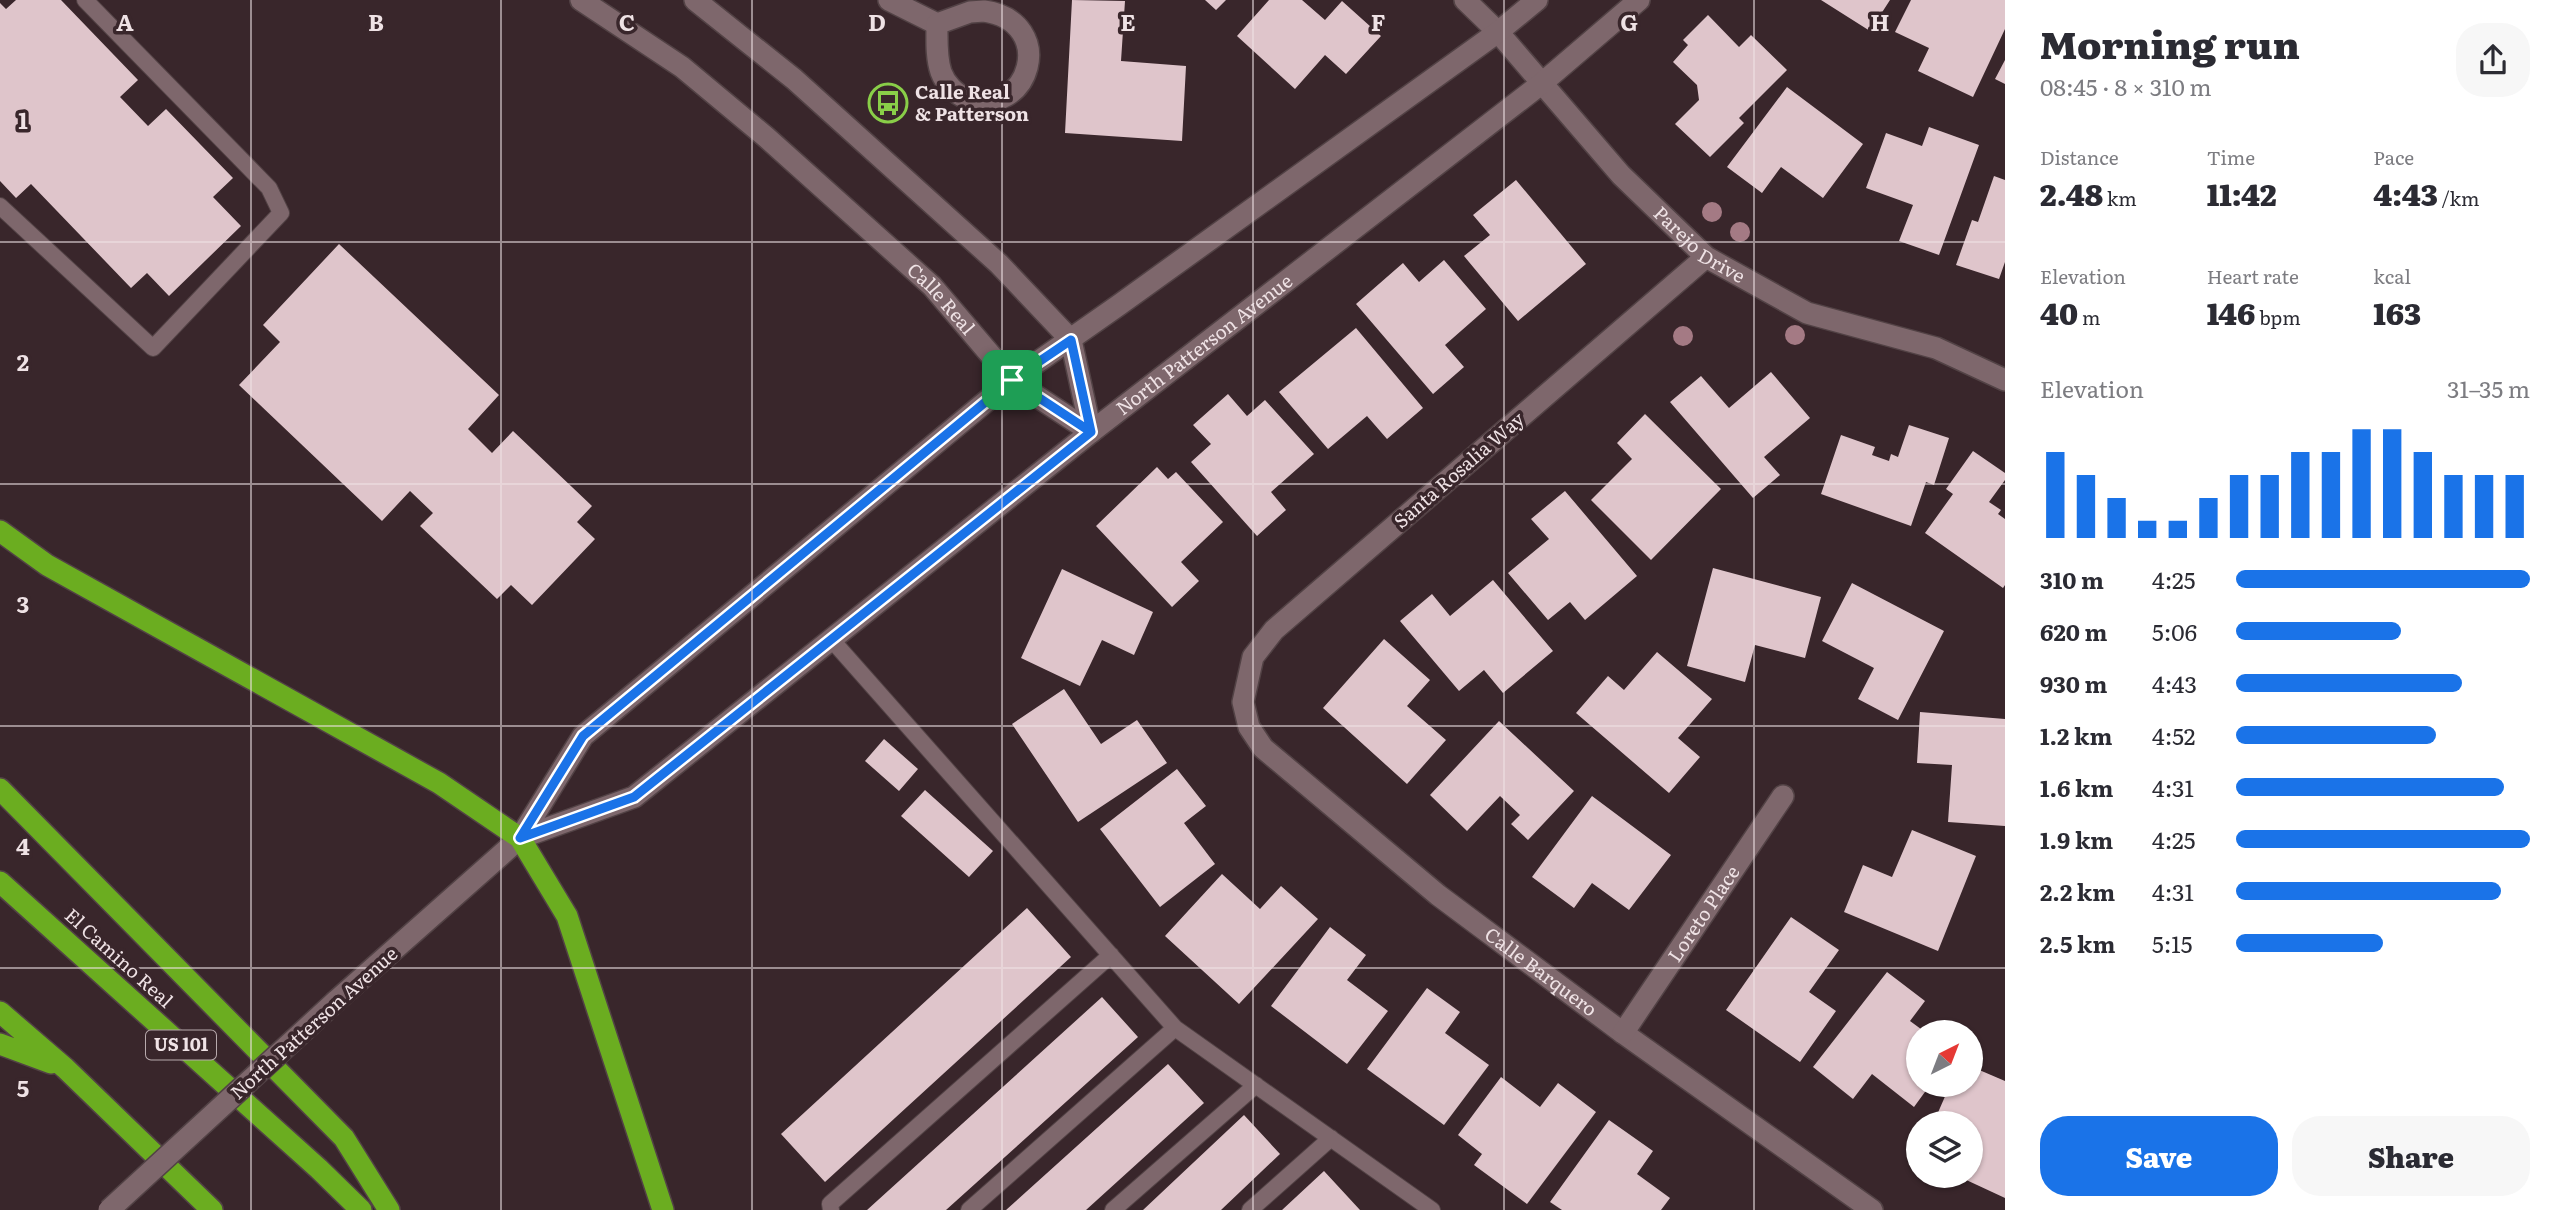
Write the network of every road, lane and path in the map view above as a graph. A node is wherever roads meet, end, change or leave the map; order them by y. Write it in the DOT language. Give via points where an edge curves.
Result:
graph roads {
  1 [pos="85,0"];
  2 [pos="581,0"];
  3 [pos="695,0"];
  4 [pos="888,0"];
  5 [pos="1465,0"];
  6 [pos="1537,0"];
  7 [pos="1639,0"];
  8 [pos="937,24"];
  9 [pos="1498,32"];
  10 [pos="1541,84"];
  11 [pos="0,205"];
  12 [pos="1706,257"];
  13 [pos="1071,340"];
  14 [pos="1012,380"];
  15 [pos="2005,380"];
  16 [pos="1091,432"];
  17 [pos="0,521"];
  18 [pos="0,531"];
  19 [pos="47,565"];
  20 [pos="831,639"];
  21 [pos="1243,702"];
  22 [pos="0,789"];
  23 [pos="1783,796"];
  24 [pos="520,838"];
  25 [pos="0,883"];
  26 [pos="1111,955"];
  27 [pos="0,1012"];
  28 [pos="1175,1028"];
  29 [pos="1623,1032"];
  30 [pos="0,1044"];
  31 [pos="65,1068"];
  32 [pos="1255,1085"];
  33 [pos="1331,1138"];
  34 [pos="109,1210"];
  35 [pos="212,1210"];
  36 [pos="361,1210"];
  37 [pos="389,1210"];
  38 [pos="663,1210"];
  39 [pos="831,1210"];
  40 [pos="969,1210"];
  41 [pos="1113,1210"];
  42 [pos="1250,1210"];
  43 [pos="1432,1210"];
  44 [pos="1872,1210"];
  1 -- 11 [label="lane" via="269,188 281,212 153,348"];
  2 -- 14 [label="main road, Calle Real" via="682,66 766,137 932,286"];
  3 -- 13 [label="main road" via="794,79 979,246"];
  4 -- 8 [label="main road"];
  5 -- 9 [label="main road, Parejo Drive"];
  6 -- 9 [label="main road, North Patterson Avenue"];
  7 -- 10 [label="main road, North Patterson Avenue"];
  8 -- 8 [label="main road" via="984,11 1011,19 1027,42 1030,56 1019,85 993,101 977,102 956,92 941,74"];
  9 -- 10 [label="main road, Parejo Drive"];
  9 -- 13 [label="main road, North Patterson Avenue"];
  10 -- 12 [label="main road, Parejo Drive" via="1621,175"];
  10 -- 16 [label="main road, North Patterson Avenue"];
  12 -- 15 [label="main road, Parejo Drive" via="1807,313 1936,348"];
  12 -- 21 [label="main road, Santa Rosalia Way" via="1274,630 1253,657"];
  13 -- 14 [label="main road, North Patterson Avenue"];
  13 -- 16 [label="main road"];
  14 -- 16 [label="main road, Calle Real"];
  14 -- 24 [label="main road, North Patterson Avenue" via="583,736"];
  16 -- 20 [label="main road, North Patterson Avenue"];
  17 -- 19 [label="highway"];
  18 -- 19 [label="highway"];
  19 -- 24 [label="highway" via="439,783"];
  20 -- 24 [label="main road, North Patterson Avenue" via="634,797"];
  20 -- 26 [label="lane"];
  21 -- 29 [label="main road, Calle Barquero" via="1249,727 1263,748 1438,895"];
  22 -- 37 [label="highway" via="344,1138"];
  23 -- 29 [label="main road, Loreto Place"];
  24 -- 34 [label="main road, North Patterson Avenue, bridge"];
  24 -- 38 [label="highway" via="567,916"];
  25 -- 36 [label="highway, El Camino Real / US 101"];
  26 -- 28 [label="lane"];
  26 -- 39 [label="lane" via="830,1204"];
  27 -- 31 [label="highway"];
  28 -- 32 [label="lane"];
  28 -- 40 [label="lane"];
  29 -- 44 [label="main road, Calle Barquero"];
  30 -- 31 [label="highway"];
  31 -- 35 [label="highway"];
  32 -- 33 [label="lane"];
  32 -- 41 [label="lane"];
  33 -- 42 [label="lane"];
  33 -- 43 [label="lane"];
}
